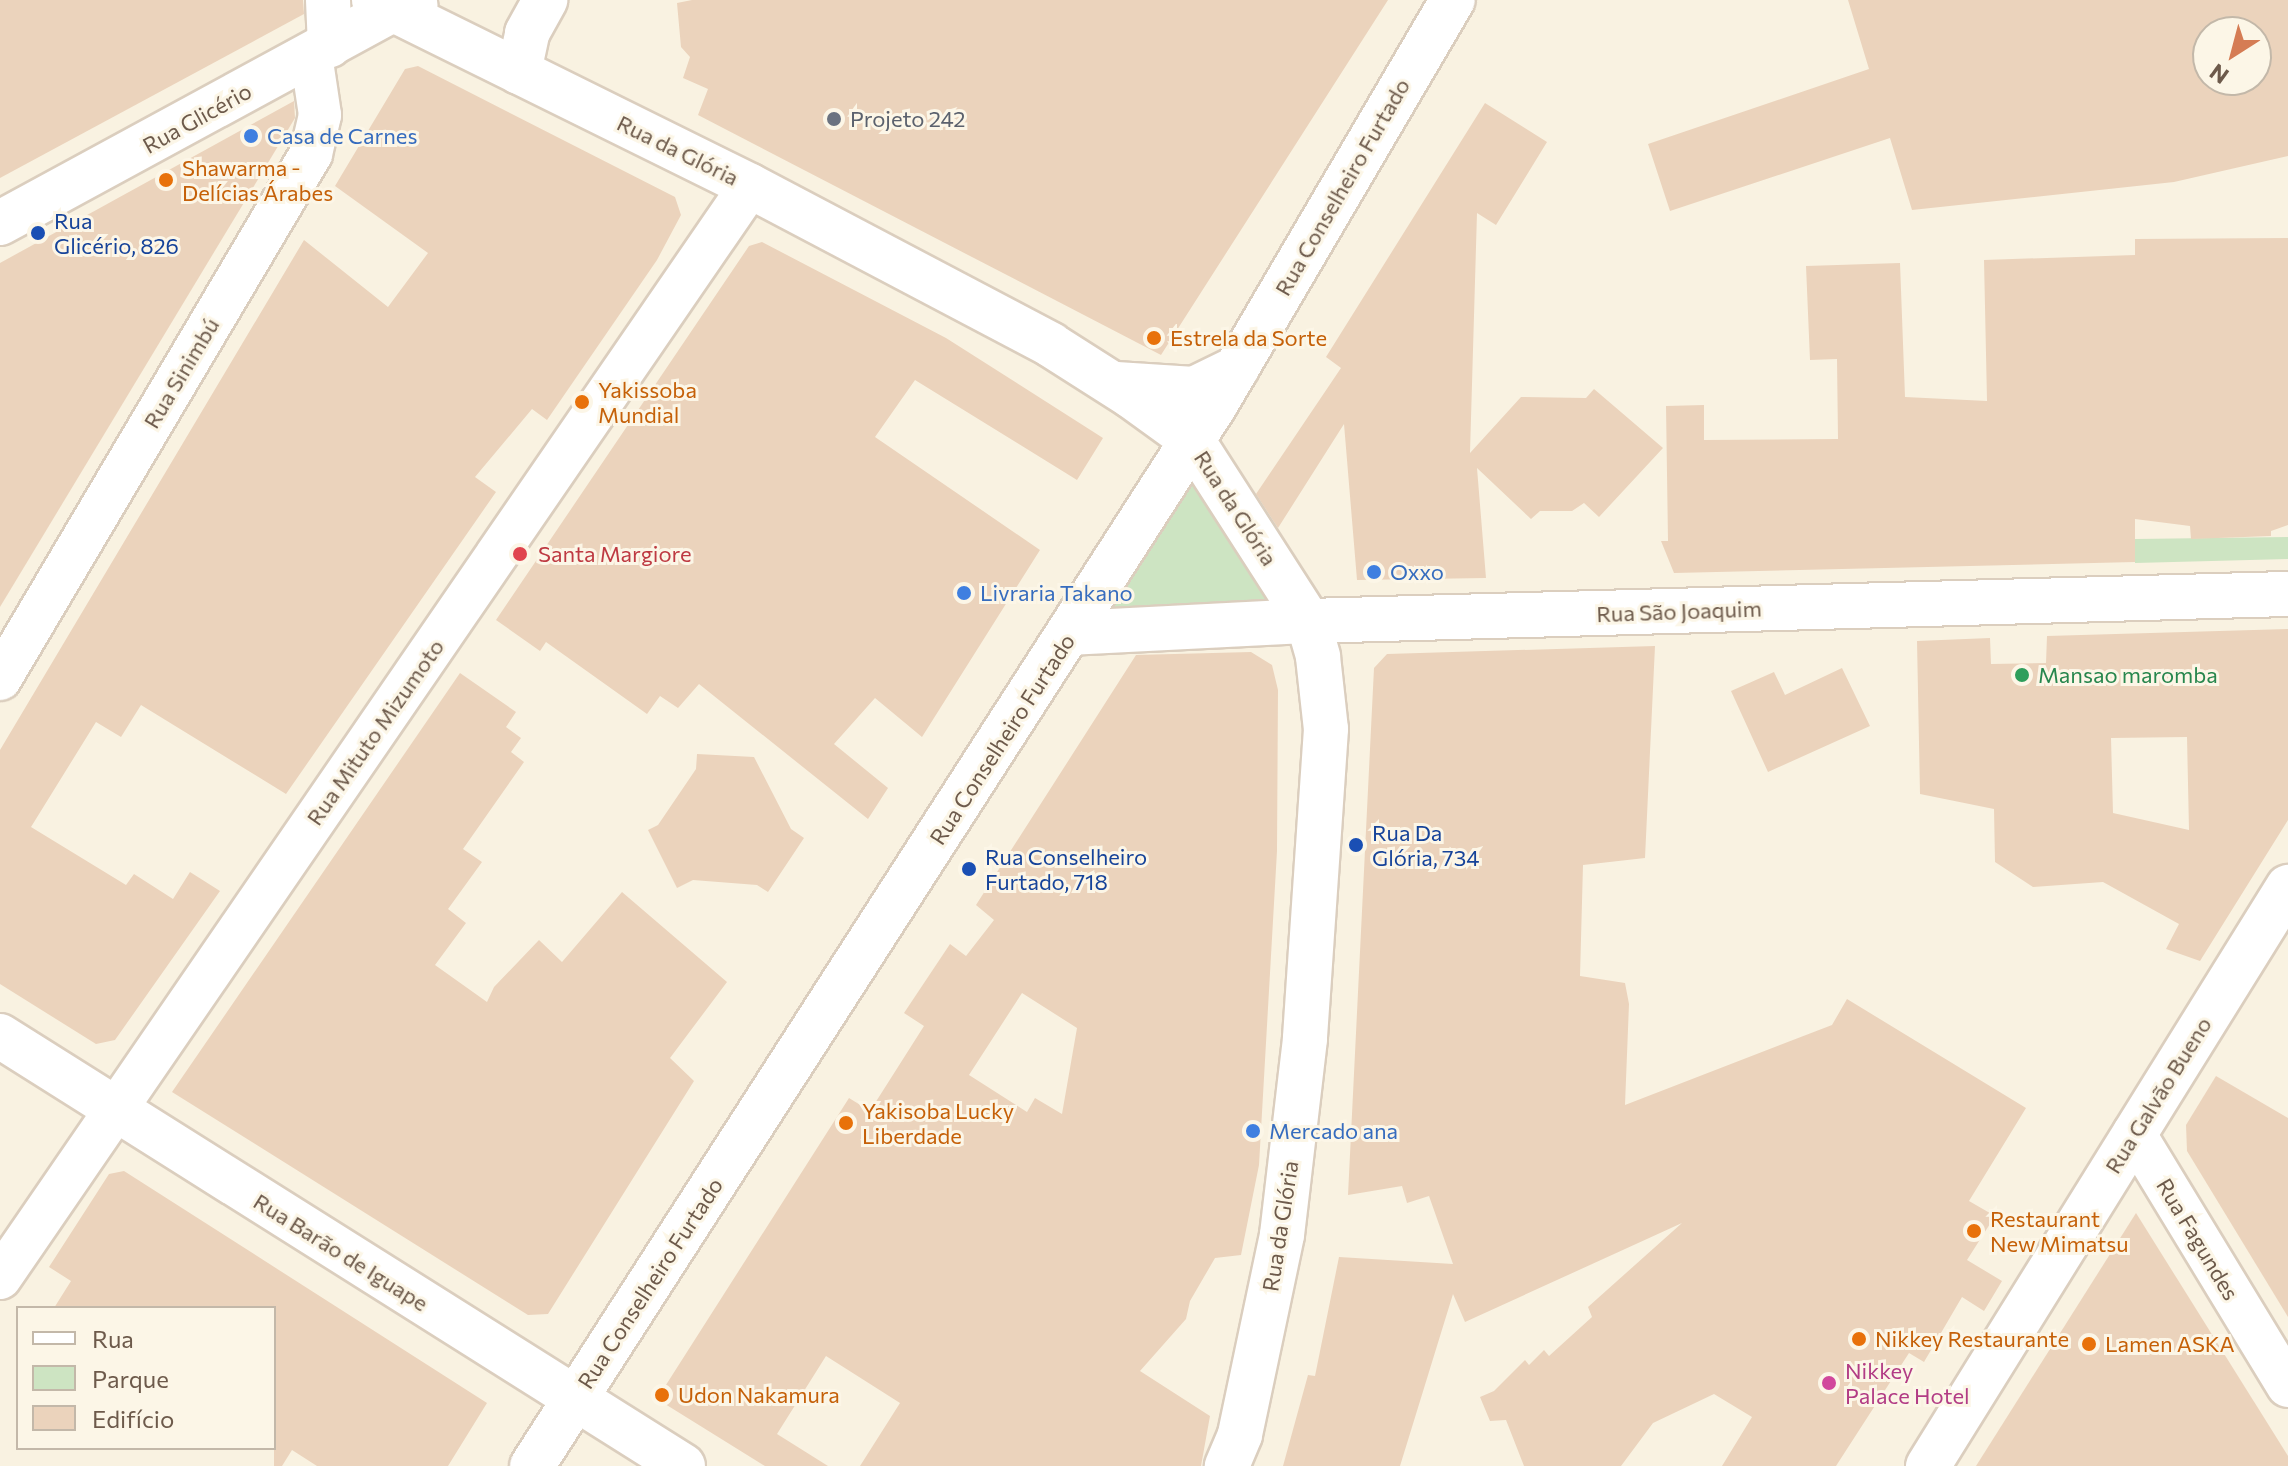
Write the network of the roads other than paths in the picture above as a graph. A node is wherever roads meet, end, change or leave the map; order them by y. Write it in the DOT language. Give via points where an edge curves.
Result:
graph roads {
  1 [pos="328,0"];
  2 [pos="441,0"];
  3 [pos="545,0"];
  4 [pos="1453,0"];
  5 [pos="383,5"];
  6 [pos="320,50"];
  7 [pos="519,72"];
  8 [pos="750,186"];
  9 [pos="0,223"];
  10 [pos="1237,368"];
  11 [pos="1109,382"];
  12 [pos="1192,440"];
  13 [pos="2288,594"];
  14 [pos="1308,621"];
  15 [pos="1070,633"];
  16 [pos="0,679"];
  17 [pos="2288,887"];
  18 [pos="0,1036"];
  19 [pos="115,1110"];
  20 [pos="2134,1133"];
  21 [pos="0,1278"];
  22 [pos="2288,1386"];
  23 [pos="575,1398"];
  24 [pos="532,1466"];
  25 [pos="683,1466"];
  26 [pos="1227,1466"];
  27 [pos="1928,1466"];
  1 -- 6 [label="street"];
  2 -- 5 [label="street, Rua Glicério"];
  3 -- 7 [label="street" via="527,33"];
  4 -- 10 [label="street, Rua Conselheiro Furtado"];
  5 -- 6 [label="street, Rua Glicério"];
  5 -- 7 [label="street, Rua da Glória"];
  6 -- 9 [label="street, Rua Glicério"];
  6 -- 16 [label="street, Rua Sinimbú" via="320,115 311,154"];
  7 -- 8 [label="street, Rua da Glória"];
  8 -- 11 [label="street, Rua da Glória" via="1051,345"];
  8 -- 19 [label="street, Rua Mituto Mizumoto"];
  10 -- 11 [label="street" via="1194,389 1167,391"];
  10 -- 12 [label="street, Rua Conselheiro Furtado"];
  11 -- 12 [label="street, Rua da Glória"];
  12 -- 14 [label="street, Rua da Glória"];
  12 -- 15 [label="street, Rua Conselheiro Furtado"];
  13 -- 14 [label="street, Rua São Joaquim"];
  14 -- 15 [label="street, Rua São Joaquim"];
  14 -- 26 [label="street, Rua da Glória" via="1326,729 1305,1039 1282,1235 1240,1435"];
  15 -- 23 [label="street, Rua Conselheiro Furtado"];
  17 -- 20 [label="street, Rua Galvão Bueno"];
  18 -- 19 [label="street, Rua Barão de Iguape"];
  19 -- 21 [label="street, Rua Mituto Mizumoto"];
  19 -- 23 [label="street, Rua Barão de Iguape"];
  20 -- 22 [label="street, Rua Fagundes"];
  20 -- 27 [label="street, Rua Galvão Bueno"];
  23 -- 24 [label="street, Rua Conselheiro Furtado"];
  23 -- 25 [label="street, Rua Barão de Iguape"];
}
